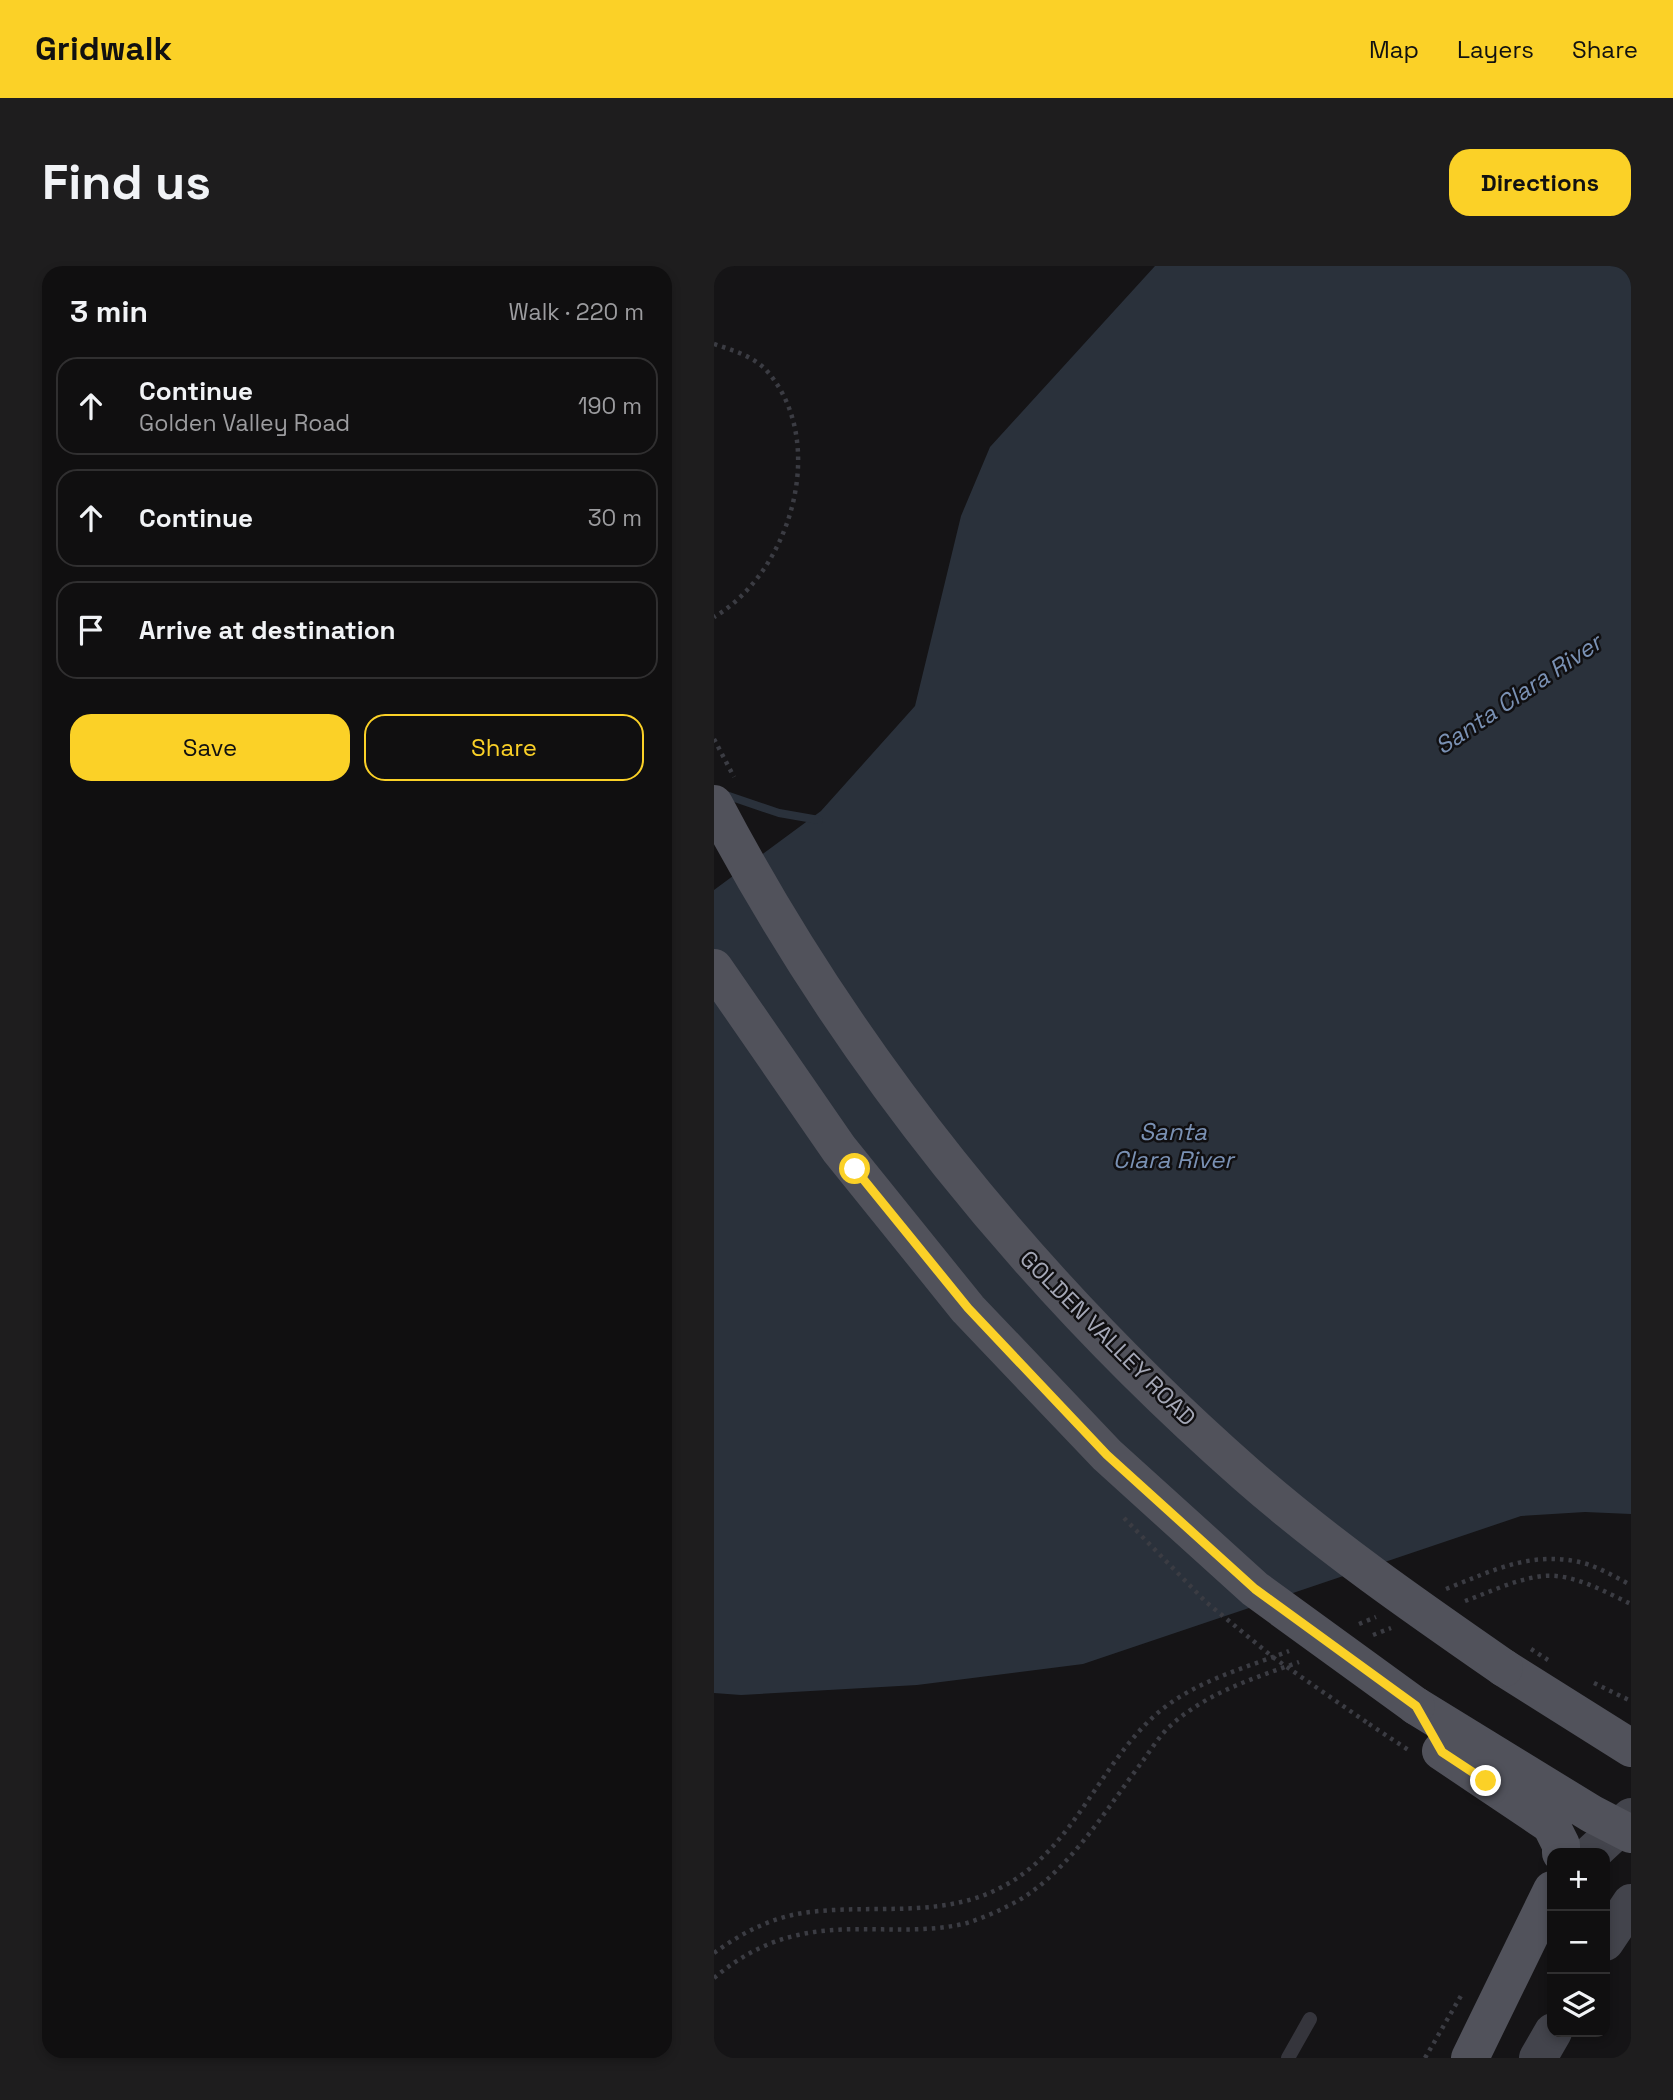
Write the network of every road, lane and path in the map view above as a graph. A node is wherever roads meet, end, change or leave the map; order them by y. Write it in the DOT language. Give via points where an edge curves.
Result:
graph roads {
  1 [pos="714,344"];
  2 [pos="714,617"];
  3 [pos="714,739"];
  4 [pos="727,796"];
  5 [pos="714,968"];
  6 [pos="1435,1583"];
  7 [pos="1631,1585"];
  8 [pos="1631,1604"];
  9 [pos="1469,1606"];
  10 [pos="1377,1616"];
  11 [pos="1352,1626"];
  12 [pos="1394,1627"];
  13 [pos="1368,1637"];
  14 [pos="1300,1647"];
  15 [pos="1515,1656"];
  16 [pos="1303,1660"];
  17 [pos="1548,1660"];
  18 [pos="1416,1706"];
  19 [pos="1631,1748"];
  20 [pos="1627,1827"];
  21 [pos="1561,1848"];
  22 [pos="1599,1848"];
  23 [pos="1547,1900"];
  24 [pos="1631,1903"];
  25 [pos="1547,1930"];
  26 [pos="1610,1934"];
  27 [pos="714,1953"];
  28 [pos="714,1978"];
  29 [pos="1310,2019"];
  30 [pos="1550,2037"];
  31 [pos="1288,2058"];
  32 [pos="1472,2058"];
  33 [pos="1538,2058"];
  1 -- 2 [label="path" via="740,352 765,369 785,397 798,462 794,502 780,542 750,588"];
  3 -- 4 [label="path, bridge"];
  4 -- 15 [label="main road, GOLDEN VALLEY ROAD, bridge" via="745,863 828,999 921,1128 1022,1252 1131,1368 1248,1476 1373,1576"];
  5 -- 18 [label="main road, bridge" via="839,1149 968,1308 1107,1455 1255,1589"];
  6 -- 7 [label="path" via="1444,1591 1507,1565 1542,1558 1588,1564"];
  8 -- 9 [label="path" via="1572,1579 1546,1576 1458,1601"];
  10 -- 11 [label="path"];
  12 -- 13 [label="path"];
  14 -- 27 [label="path" via="1205,1684 1159,1712 1051,1849 1002,1887 932,1908 810,1912 780,1918 757,1926"];
  15 -- 17 [label="path, bridge"];
  15 -- 19 [label="main road, GOLDEN VALLEY ROAD"];
  16 -- 28 [label="path" via="1225,1689 1167,1729 1071,1854 1043,1885 1008,1906 967,1923 798,1935 748,1953"];
  18 -- 20 [label="main road"];
  18 -- 21 [label="main road" via="1442,1752 1552,1825"];
  20 -- 22 [label="main road"];
  23 -- 32 [label="main road"];
  24 -- 26 [label="main road"];
  25 -- 32 [label="main road"];
  29 -- 31 [label="lane"];
  30 -- 33 [label="main road"];
}
